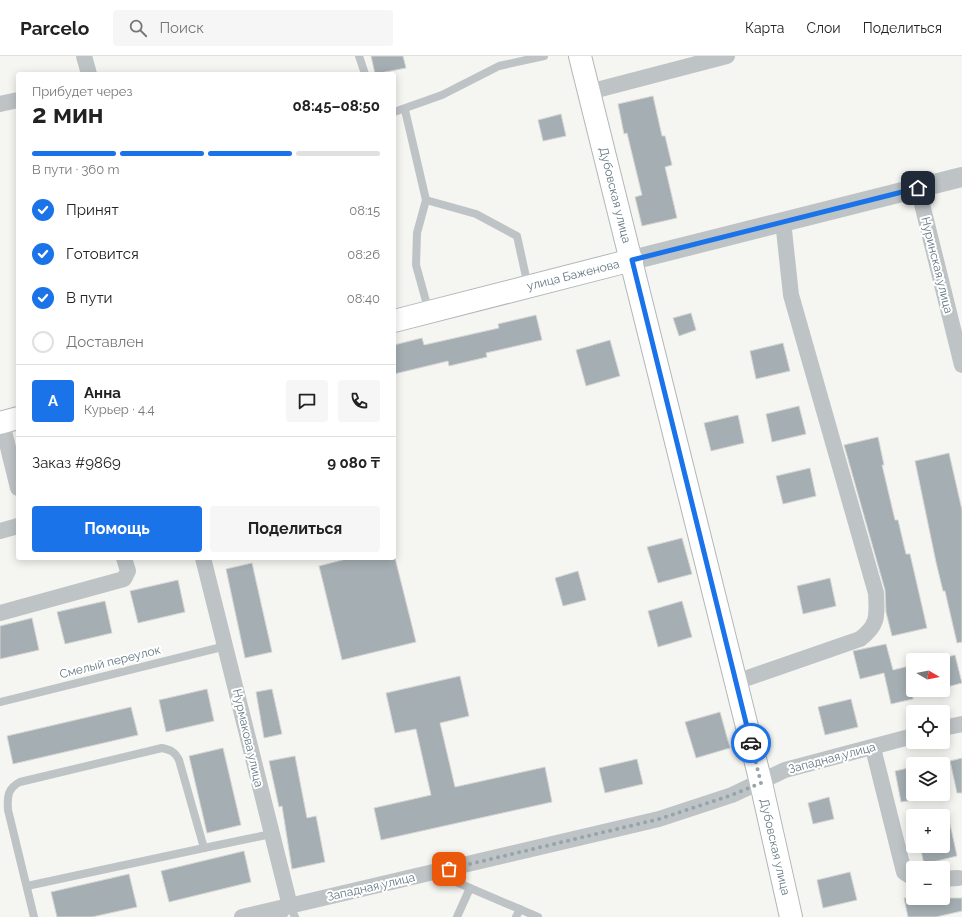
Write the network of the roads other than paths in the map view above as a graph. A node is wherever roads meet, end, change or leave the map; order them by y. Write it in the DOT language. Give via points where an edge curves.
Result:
graph roads {
  1 [pos="84,56"];
  2 [pos="359,56"];
  3 [pos="544,56"];
  4 [pos="580,56"];
  5 [pos="727,56"];
  6 [pos="88,72"];
  7 [pos="364,72"];
  8 [pos="589,92"];
  9 [pos="16,100"];
  10 [pos="0,104"];
  11 [pos="405,110"];
  12 [pos="396,112"];
  13 [pos="962,176"];
  14 [pos="918,188"];
  15 [pos="426,200"];
  16 [pos="783,221"];
  17 [pos="632,260"];
  18 [pos="528,286"];
  19 [pos="429,312"];
  20 [pos="396,320"];
  21 [pos="962,365"];
  22 [pos="7,421"];
  23 [pos="16,476"];
  24 [pos="16,527"];
  25 [pos="0,531"];
  26 [pos="125,560"];
  27 [pos="204,560"];
  28 [pos="0,613"];
  29 [pos="226,646"];
  30 [pos="736,682"];
  31 [pos="0,702"];
  32 [pos="962,724"];
  33 [pos="950,727"];
  34 [pos="906,738"];
  35 [pos="873,748"];
  36 [pos="761,783"];
  37 [pos="271,834"];
  38 [pos="204,848"];
  39 [pos="434,873"];
  40 [pos="906,873"];
  41 [pos="26,886"];
  42 [pos="470,888"];
  43 [pos="289,913"];
  44 [pos="518,913"];
  45 [pos="34,917"];
  46 [pos="242,917"];
  47 [pos="457,917"];
  48 [pos="538,917"];
  49 [pos="791,917"];
  1 -- 6 [label="street"];
  2 -- 7 [label="lane"];
  3 -- 11 [label="lane" via="499,66 442,95"];
  4 -- 8 [label="main road, Дубовская улица"];
  5 -- 8 [label="street"];
  8 -- 17 [label="main road, Дубовская улица"];
  9 -- 10 [label="street"];
  11 -- 12 [label="lane"];
  11 -- 15 [label="lane"];
  13 -- 14 [label="street, улица Баженова"];
  14 -- 16 [label="street, улица Баженова"];
  14 -- 21 [label="street, Нуринская улица"];
  15 -- 18 [label="lane" via="476,214 517,236"];
  15 -- 19 [label="lane" via="416,234 416,265"];
  16 -- 17 [label="street, улица Баженова"];
  16 -- 30 [label="street" via="791,295 876,592 877,614 872,630 860,639"];
  17 -- 18 [label="main road, улица Баженова"];
  17 -- 30 [label="main road, Дубовская улица"];
  18 -- 19 [label="main road, улица Баженова"];
  19 -- 20 [label="main road, улица Баженова"];
  22 -- 23 [label="street"];
  24 -- 25 [label="street"];
  26 -- 28 [label="street" via="128,571 124,579"];
  27 -- 29 [label="street, Нурмакова улица"];
  29 -- 31 [label="lane, Смелый переулок"];
  29 -- 37 [label="street, Нурмакова улица"];
  30 -- 36 [label="main road, Дубовская улица"];
  32 -- 33 [label="street"];
  34 -- 35 [label="street, Западная улица"];
  35 -- 36 [label="street, Западная улица" via="785,770"];
  35 -- 40 [label="street"];
  36 -- 39 [label="street, Западная улица" via="659,819"];
  36 -- 49 [label="main road, Дубовская улица"];
  37 -- 38 [label="lane"];
  37 -- 43 [label="street, Нурмакова улица"];
  38 -- 41 [label="lane"];
  38 -- 41 [label="lane" via="179,760 176,753 162,748 12,786 7,796 8,810"];
  39 -- 42 [label="lane"];
  39 -- 43 [label="street, Западная улица"];
  41 -- 45 [label="lane"];
  42 -- 44 [label="lane"];
  42 -- 47 [label="lane"];
  43 -- 46 [label="street, Западная улица"];
  44 -- 48 [label="lane"];
}
